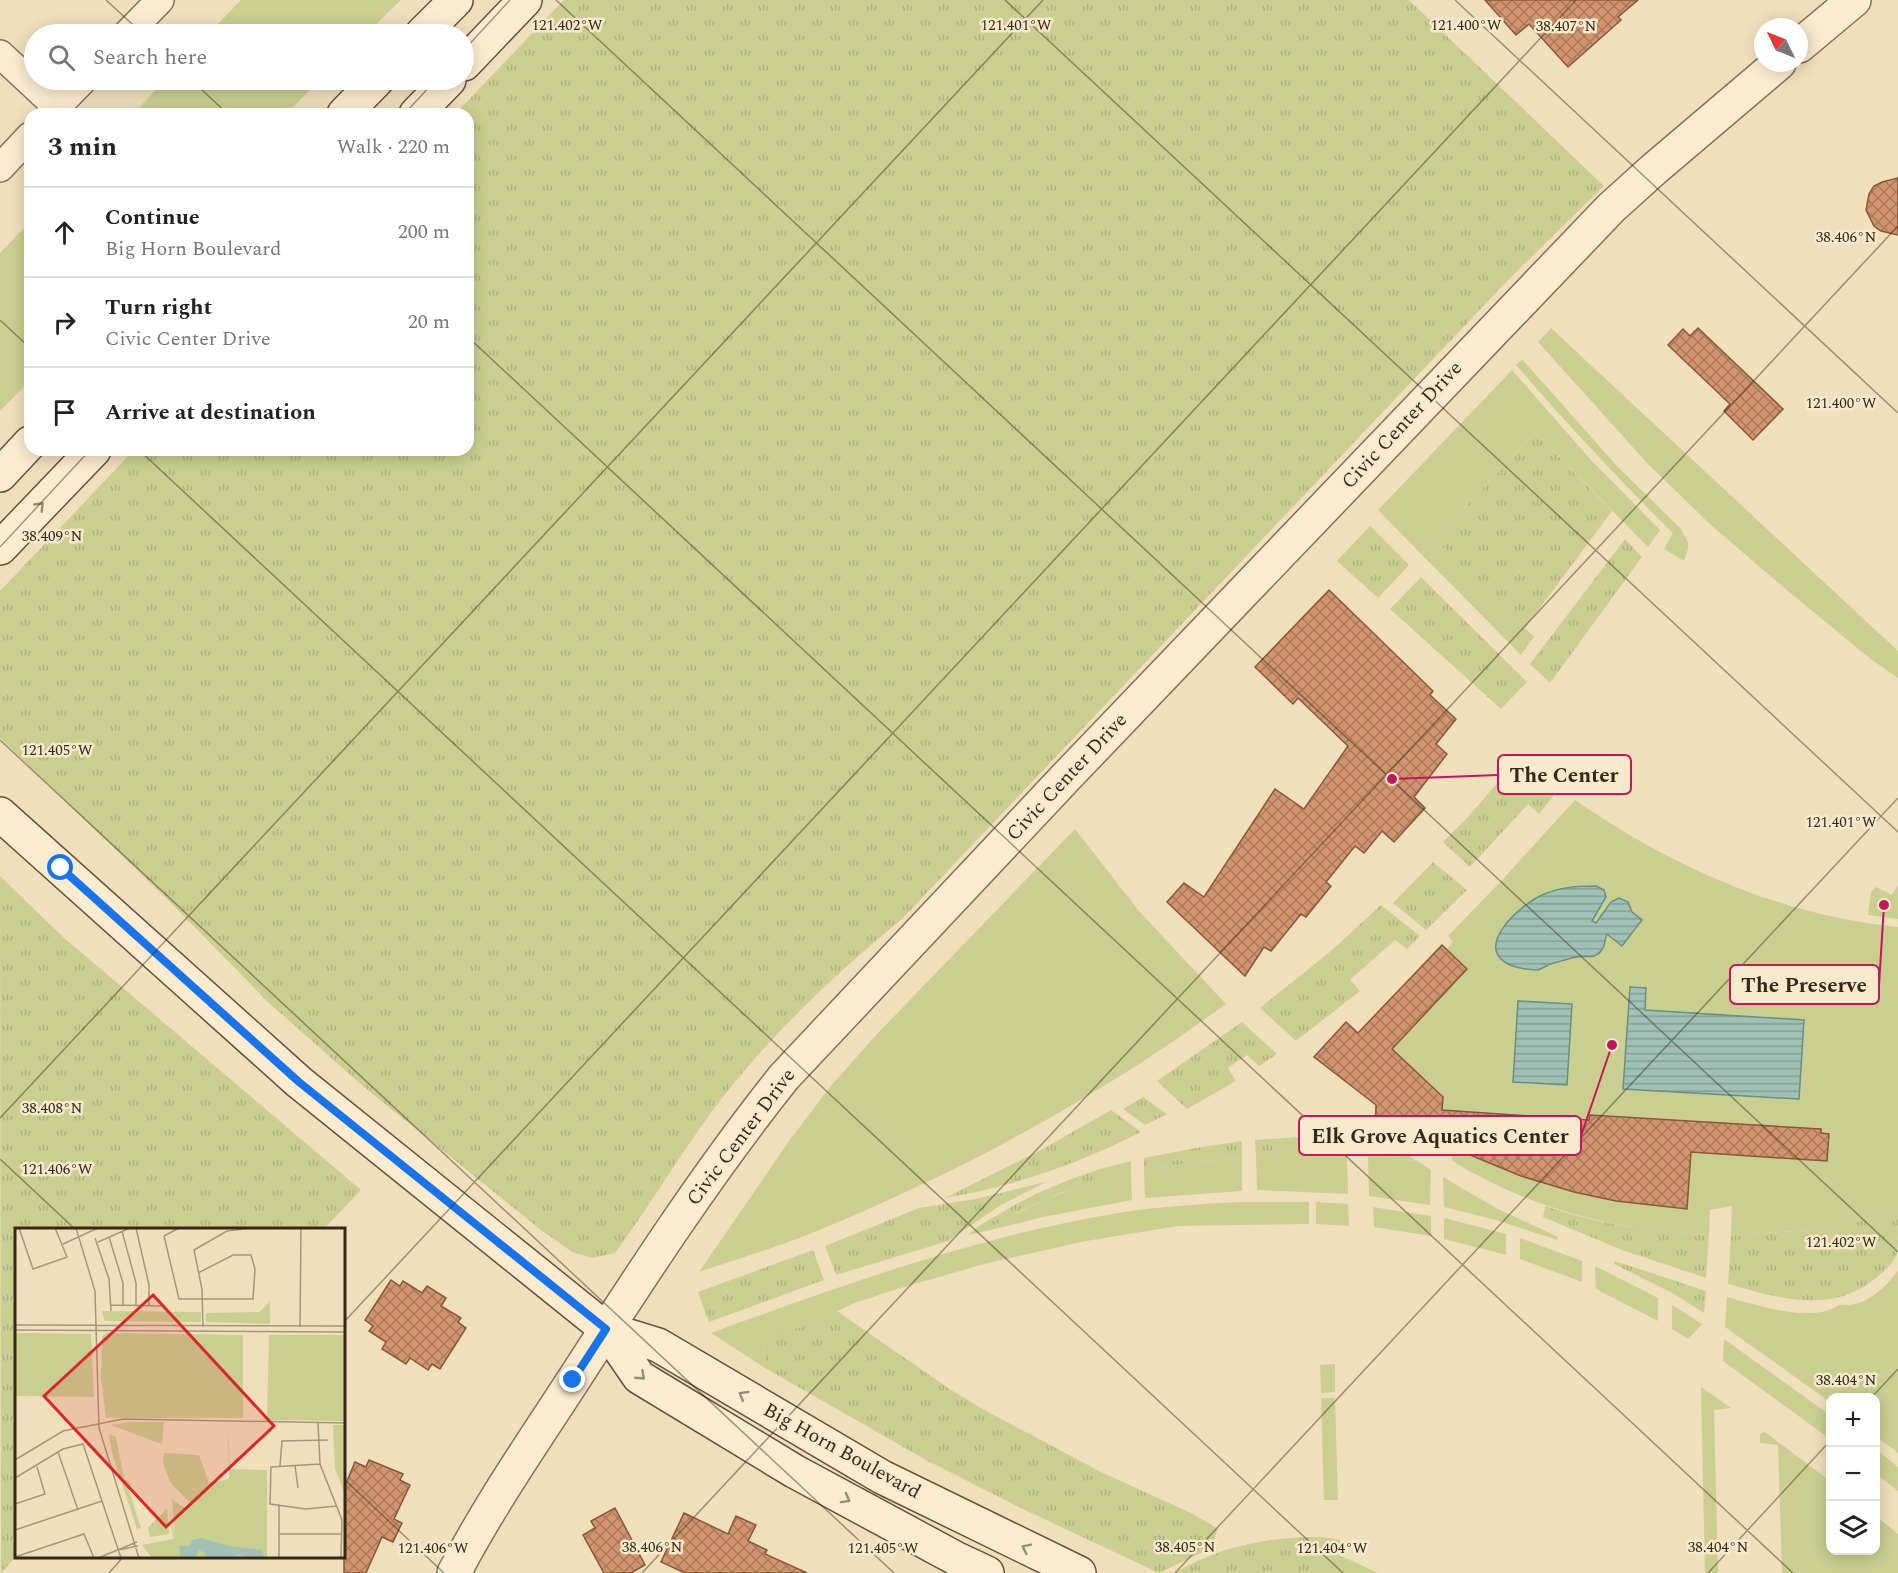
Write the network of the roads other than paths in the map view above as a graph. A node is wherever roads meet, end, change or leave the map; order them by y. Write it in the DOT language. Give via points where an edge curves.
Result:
graph roads {
  1 [pos="160,0"];
  2 [pos="456,0"];
  3 [pos="507,0"];
  4 [pos="525,0"];
  5 [pos="1854,0"];
  6 [pos="137,24"];
  7 [pos="432,24"];
  8 [pos="495,31"];
  9 [pos="1808,38"];
  10 [pos="474,53"];
  11 [pos="0,54"];
  12 [pos="1768,72"];
  13 [pos="24,79"];
  14 [pos="34,90"];
  15 [pos="74,90"];
  16 [pos="367,90"];
  17 [pos="439,90"];
  18 [pos="51,108"];
  19 [pos="57,108"];
  20 [pos="350,108"];
  21 [pos="422,108"];
  22 [pos="24,142"];
  23 [pos="0,168"];
  24 [pos="24,449"];
  25 [pos="88,456"];
  26 [pos="0,475"];
  27 [pos="0,548"];
  28 [pos="0,814"];
  29 [pos="606,1329"];
  30 [pos="454,1573"];
  31 [pos="987,1573"];
  32 [pos="1079,1573"];
  1 -- 6 [label="street"];
  2 -- 7 [label="main road"];
  3 -- 8 [label="main road"];
  4 -- 8 [label="main road"];
  5 -- 9 [label="main road"];
  8 -- 10 [label="main road"];
  11 -- 13 [label="street"];
  12 -- 29 [label="main road, Civic Center Drive" via="1603,217 784,1077 706,1180"];
  14 -- 18 [label="street"];
  15 -- 19 [label="street"];
  16 -- 20 [label="main road"];
  17 -- 21 [label="main road"];
  22 -- 23 [label="street"];
  24 -- 26 [label="main road"];
  27 -- 25 [label="main road, one-way"];
  28 -- 29 [label="main road, Big Horn Boulevard" via="299,1082"];
  29 -- 30 [label="main road, Civic Center Drive" via="479,1525"];
  29 -- 31 [label="main road, Big Horn Boulevard, one-way" via="639,1377 794,1471"];
  32 -- 29 [label="main road, Big Horn Boulevard, one-way" via="882,1477 658,1345"];
}
